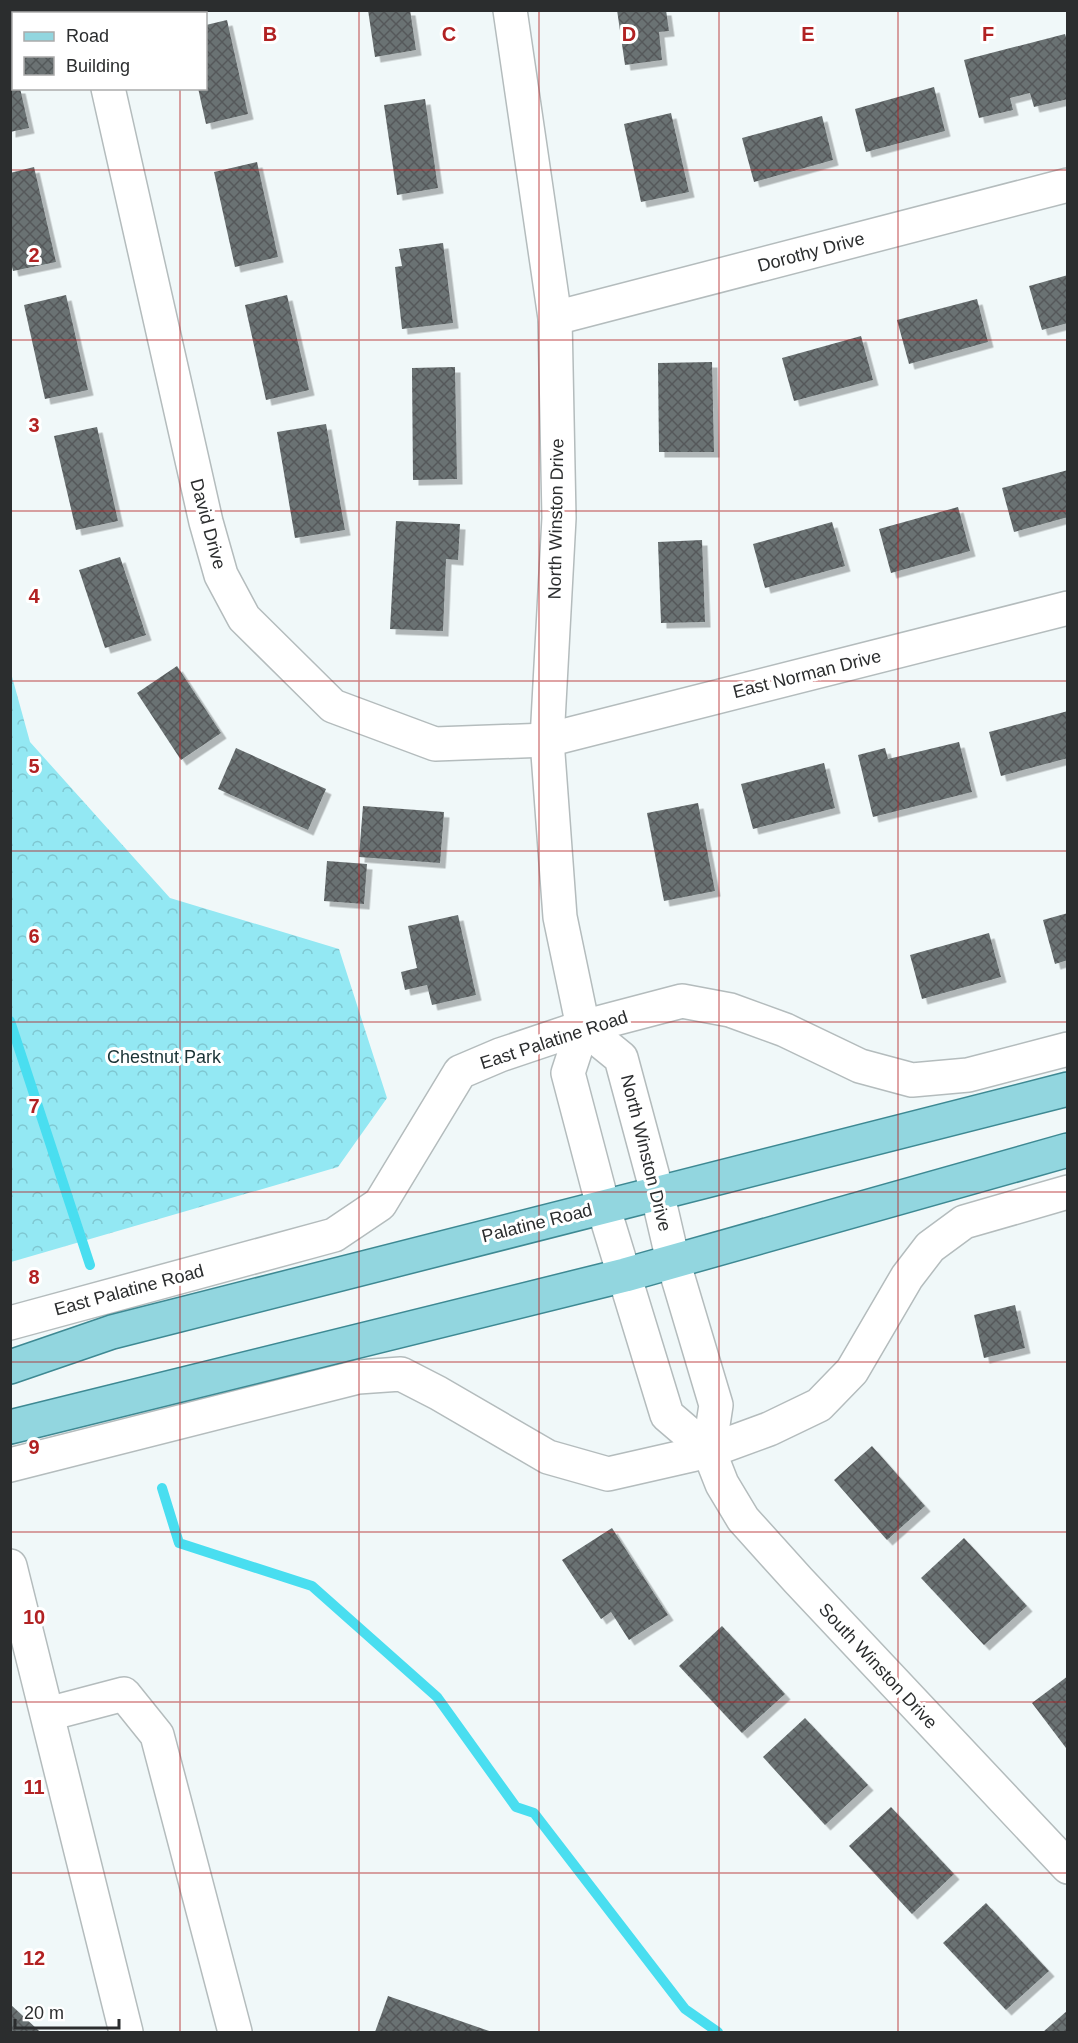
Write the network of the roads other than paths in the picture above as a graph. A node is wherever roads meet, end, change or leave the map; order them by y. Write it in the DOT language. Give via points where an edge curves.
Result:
graph roads {
  1 [pos="510,10"];
  2 [pos="108,90"];
  3 [pos="1068,185"];
  4 [pos="555,318"];
  5 [pos="1068,608"];
  6 [pos="547,741"];
  7 [pos="584,1027"];
  8 [pos="1068,1049"];
  9 [pos="1068,1089"];
  10 [pos="1068,1150"];
  11 [pos="657,1192"];
  12 [pos="1068,1192"];
  13 [pos="603,1206"];
  14 [pos="673,1261"];
  15 [pos="625,1275"];
  16 [pos="10,1323"];
  17 [pos="10,1367"];
  18 [pos="10,1427"];
  19 [pos="709,1451"];
  20 [pos="10,1465"];
  21 [pos="10,1566"];
  22 [pos="48,1714"];
  23 [pos="1068,1867"];
  24 [pos="126,2032"];
  25 [pos="235,2032"];
  1 -- 4 [label="street, North Winston Drive"];
  2 -- 6 [label="street, David Drive" via="206,522 221,575 244,618 333,706 435,744"];
  3 -- 4 [label="street, Dorothy Drive"];
  4 -- 6 [label="street, North Winston Drive" via="559,518"];
  5 -- 6 [label="street, East Norman Drive"];
  6 -- 7 [label="street, North Winston Drive" via="560,917"];
  7 -- 8 [label="street, East Palatine Road" via="682,1001 730,1010 785,1030 860,1066 912,1080 968,1075"];
  7 -- 11 [label="street, North Winston Drive" via="621,1058"];
  7 -- 13 [label="street" via="568,1073"];
  7 -- 16 [label="street, East Palatine Road" via="460,1072 380,1204 334,1235"];
  9 -- 11 [label="main road, Palatine Road"];
  10 -- 14 [label="main road"];
  11 -- 13 [label="main road, Palatine Road"];
  11 -- 14 [label="street, North Winston Drive"];
  12 -- 19 [label="street" via="964,1221 930,1247 907,1277 852,1371 819,1405"];
  13 -- 15 [label="street"];
  13 -- 17 [label="main road, Palatine Road" via="112,1332"];
  14 -- 15 [label="main road"];
  14 -- 19 [label="street, South Winston Drive" via="716,1404"];
  15 -- 18 [label="main road"];
  15 -- 19 [label="street, South Winston Drive" via="667,1415"];
  19 -- 20 [label="street" via="608,1474 548,1457 401,1374 358,1377"];
  19 -- 23 [label="street, South Winston Drive" via="722,1484 743,1519"];
  21 -- 22 [label="street"];
  22 -- 24 [label="street"];
  22 -- 25 [label="street" via="124,1694 157,1735"];
}
